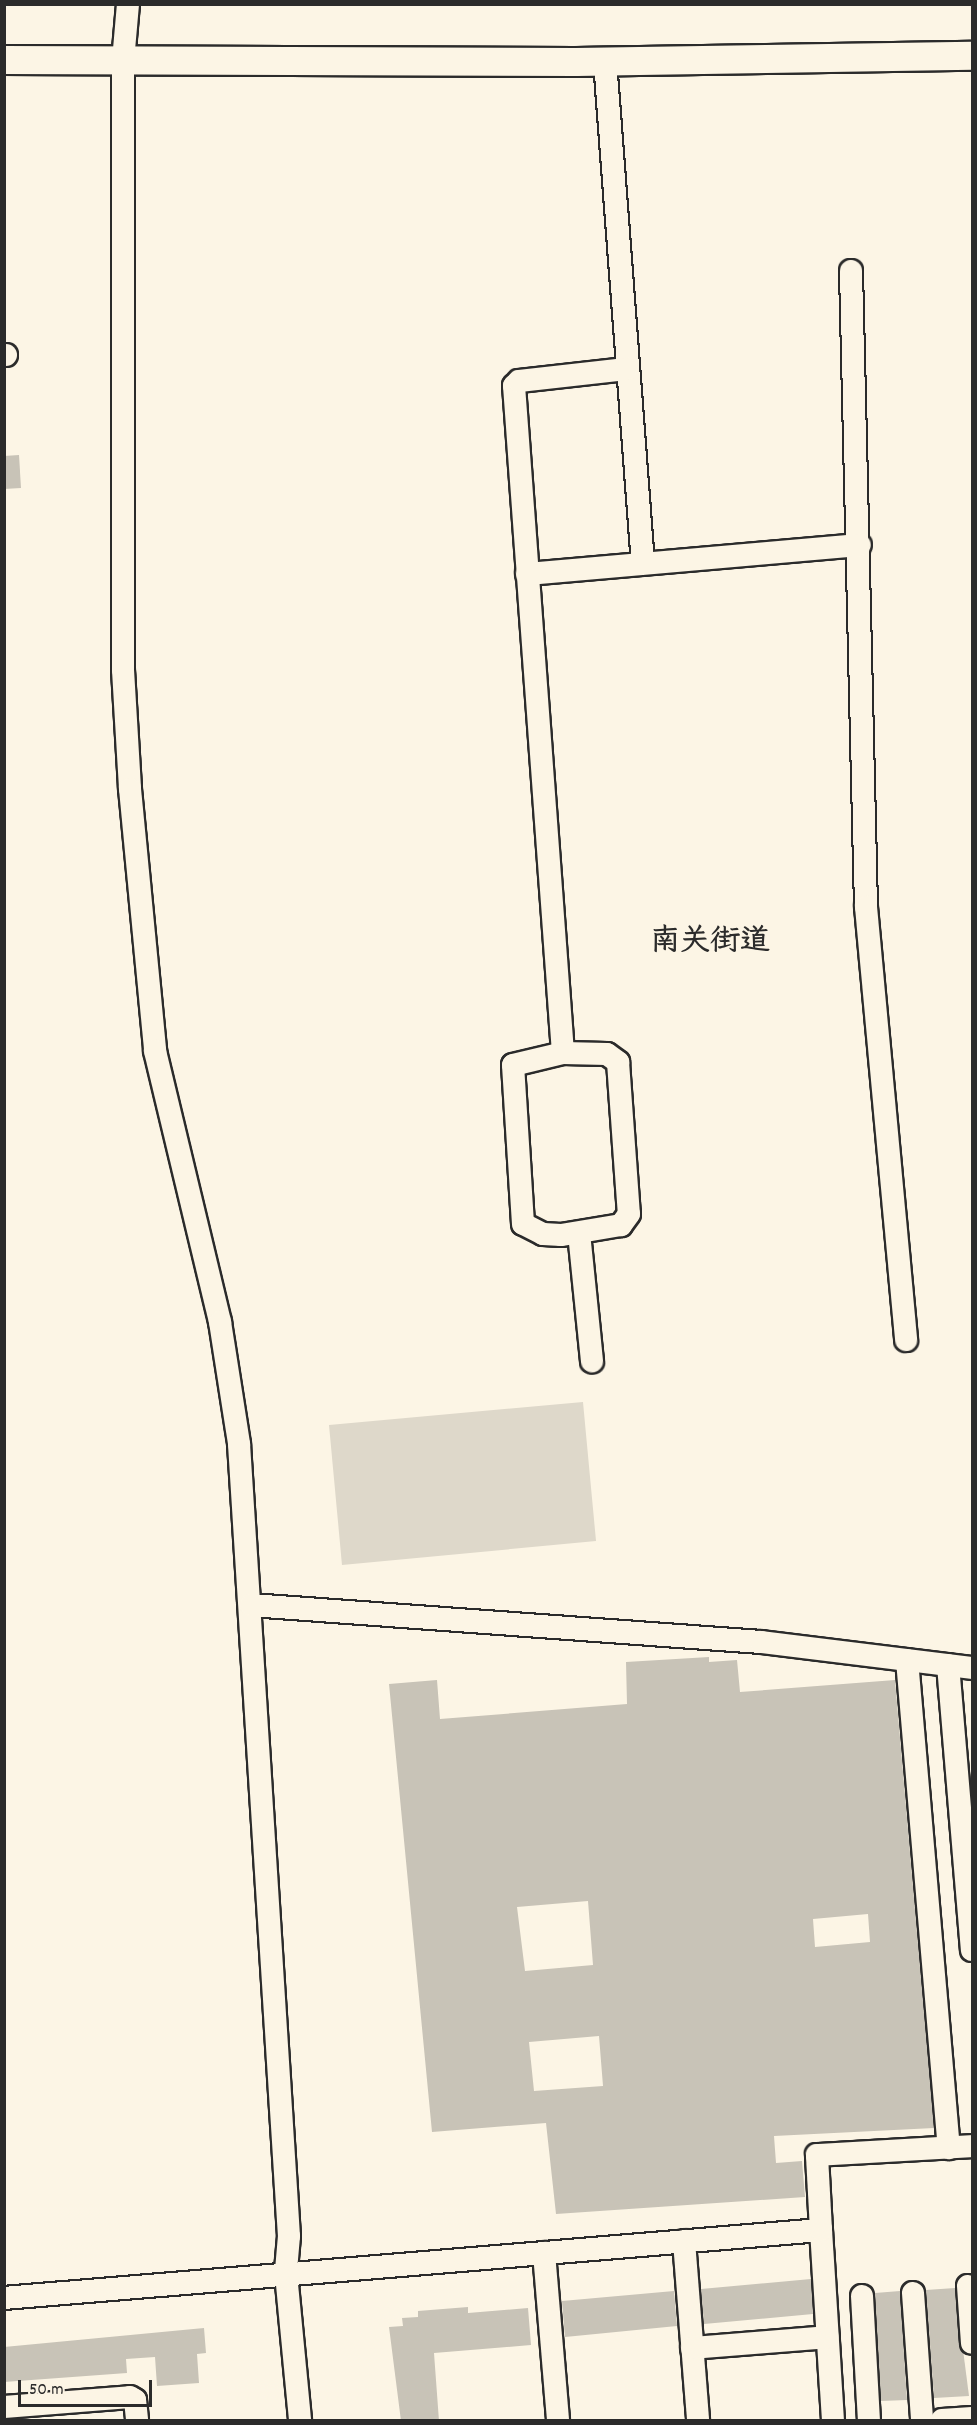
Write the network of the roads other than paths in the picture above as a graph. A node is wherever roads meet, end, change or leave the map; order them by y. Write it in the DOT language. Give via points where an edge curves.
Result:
graph roads {
  1 [pos="128,4"];
  2 [pos="972,56"];
  3 [pos="4,60"];
  4 [pos="123,61"];
  5 [pos="605,61"];
  6 [pos="851,271"];
  7 [pos="626,369"];
  8 [pos="860,544"];
  9 [pos="643,564"];
  10 [pos="527,574"];
  11 [pos="563,1053"];
  12 [pos="579,1233"];
  13 [pos="906,1340"];
  14 [pos="592,1361"];
  15 [pos="251,1605"];
  16 [pos="907,1660"];
  17 [pos="948,1665"];
  18 [pos="972,1668"];
  19 [pos="972,1950"];
  20 [pos="972,2146"];
  21 [pos="949,2148"];
  22 [pos="821,2230"];
  23 [pos="684,2241"];
  24 [pos="544,2253"];
  25 [pos="286,2274"];
  26 [pos="968,2286"];
  27 [pos="913,2293"];
  28 [pos="862,2296"];
  29 [pos="4,2298"];
  30 [pos="828,2337"];
  31 [pos="972,2343"];
  32 [pos="692,2348"];
  33 [pos="4,2407"];
  34 [pos="972,2418"];
  35 [pos="137,2421"];
  36 [pos="300,2421"];
  37 [pos="558,2421"];
  38 [pos="698,2421"];
  39 [pos="833,2421"];
  40 [pos="869,2421"];
  41 [pos="922,2421"];
  42 [pos="942,2421"];
  1 -- 4 [label="street"];
  2 -- 5 [label="main road"];
  3 -- 4 [label="main road"];
  4 -- 5 [label="main road"];
  4 -- 15 [label="street" via="123,670 141,930 156,1051 224,1345 239,1444"];
  5 -- 7 [label="street"];
  6 -- 8 [label="street"];
  7 -- 9 [label="street"];
  7 -- 10 [label="street" via="519,381 514,386"];
  8 -- 9 [label="street"];
  8 -- 13 [label="street" via="866,906"];
  9 -- 10 [label="street"];
  10 -- 11 [label="street"];
  11 -- 12 [label="street" via="607,1054 618,1062 629,1214 621,1225"];
  11 -- 12 [label="street" via="513,1065 524,1224 543,1234"];
  12 -- 14 [label="street"];
  15 -- 16 [label="street" via="760,1642"];
  15 -- 25 [label="street" via="289,2236"];
  16 -- 17 [label="street"];
  16 -- 21 [label="street"];
  17 -- 18 [label="street"];
  17 -- 19 [label="street"];
  20 -- 21 [label="street"];
  21 -- 22 [label="street" via="816,2155"];
  22 -- 23 [label="street"];
  22 -- 30 [label="street"];
  23 -- 24 [label="street"];
  23 -- 32 [label="street"];
  24 -- 25 [label="street"];
  24 -- 37 [label="street"];
  25 -- 29 [label="street"];
  25 -- 36 [label="street"];
  26 -- 31 [label="street"];
  27 -- 41 [label="street"];
  28 -- 40 [label="street"];
  30 -- 32 [label="street"];
  30 -- 39 [label="street"];
  32 -- 38 [label="street"];
  33 -- 35 [label="street" via="130,2397 135,2400"];
  34 -- 42 [label="street"];
}
